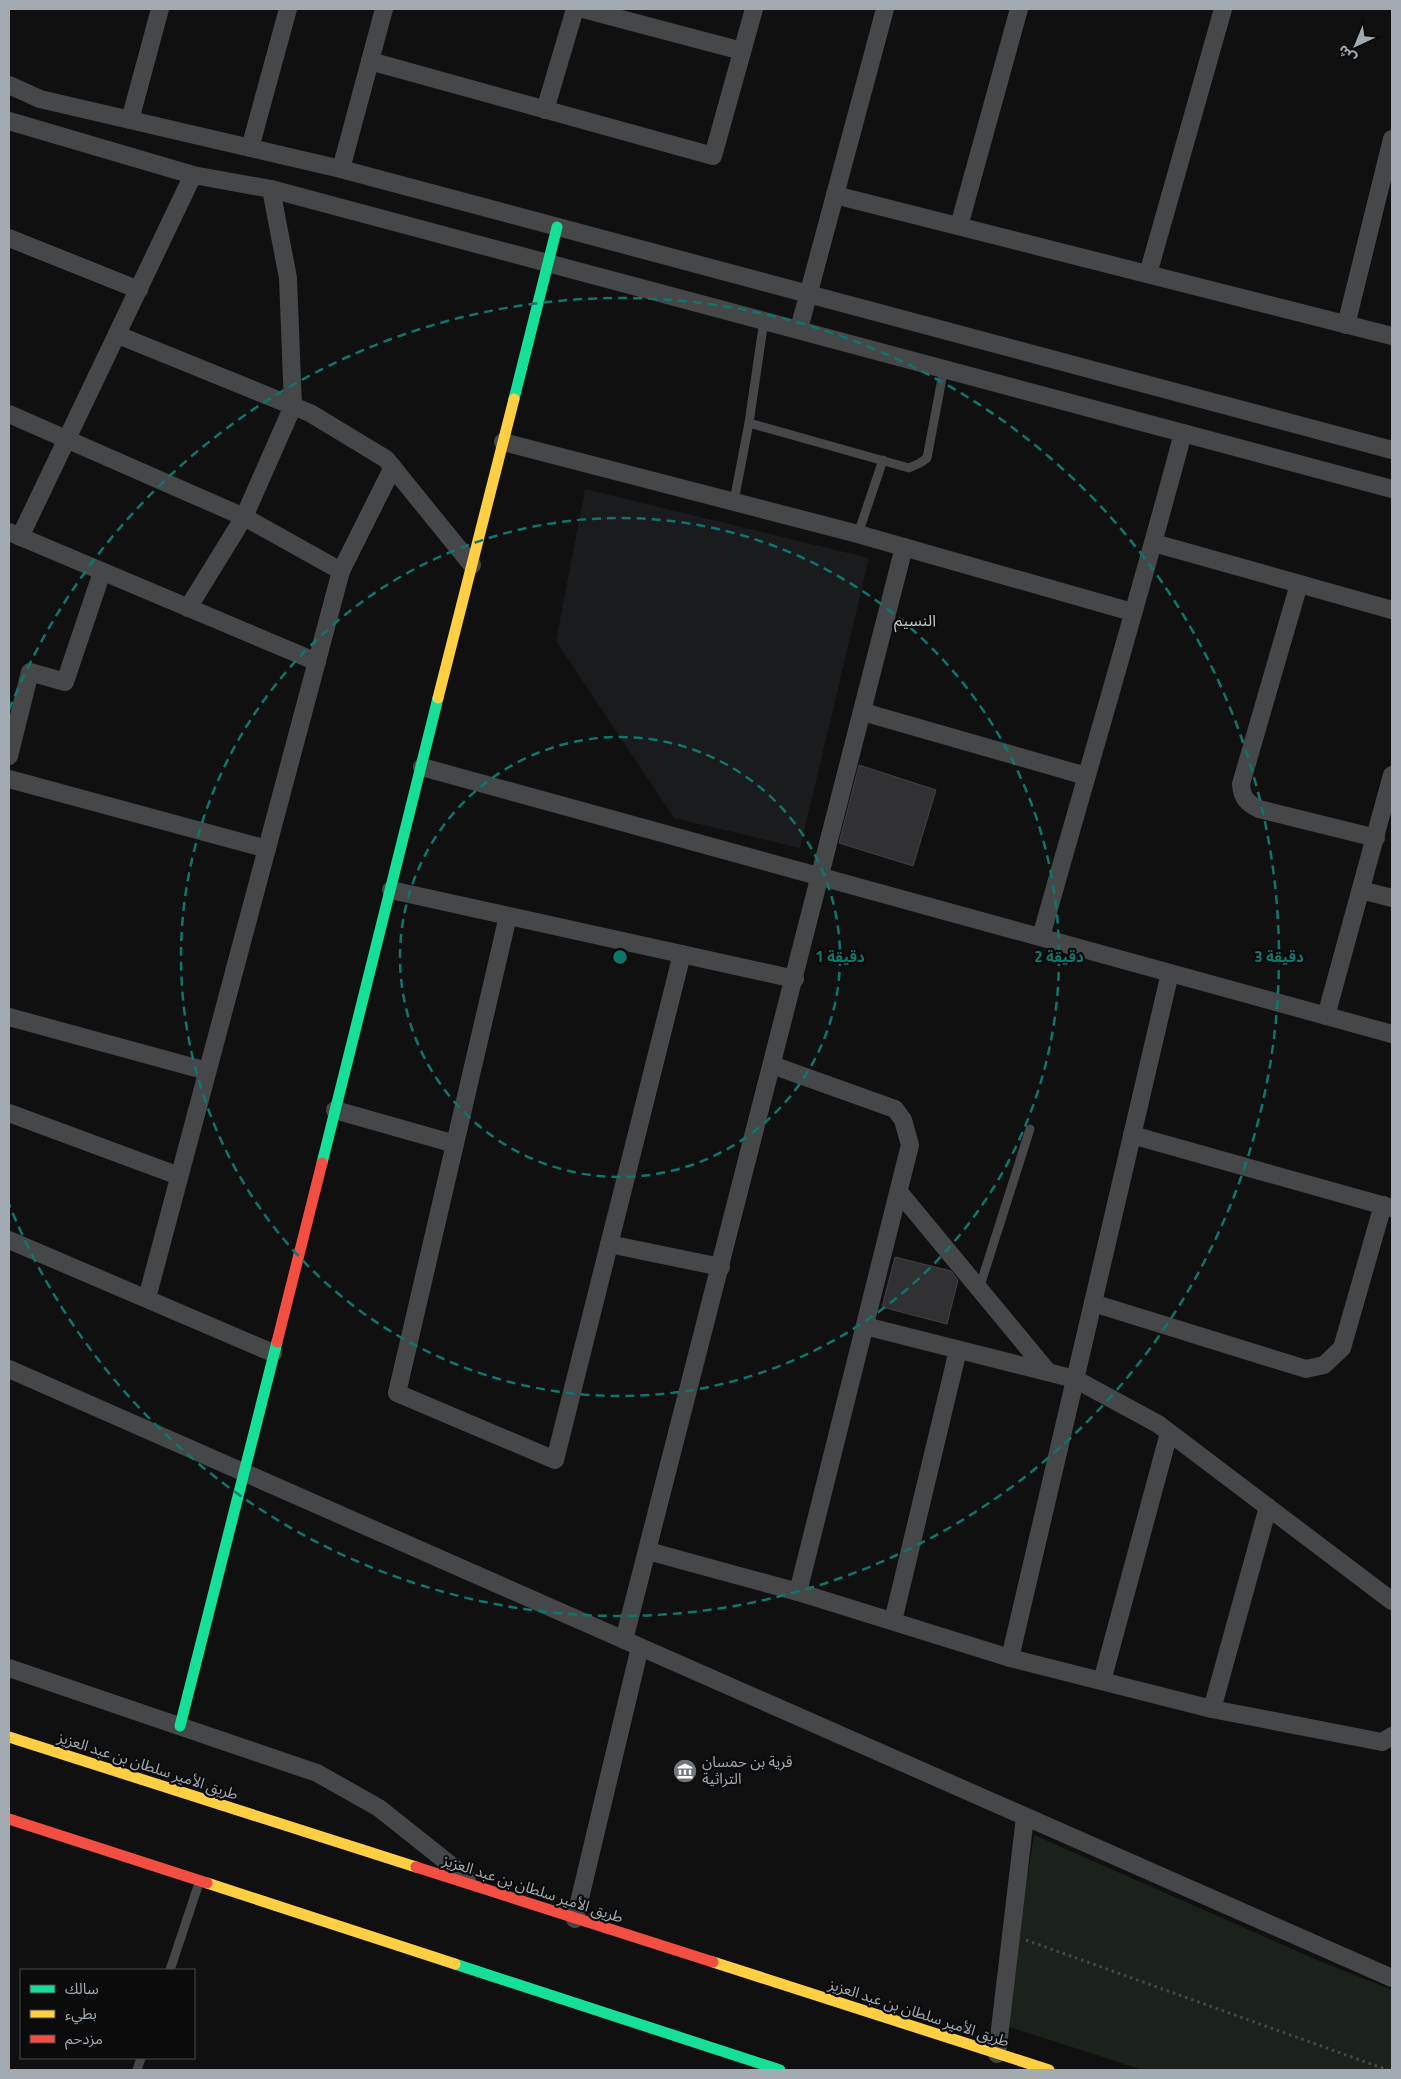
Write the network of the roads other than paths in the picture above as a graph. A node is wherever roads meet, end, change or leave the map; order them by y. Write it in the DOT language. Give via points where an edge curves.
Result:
graph roads {
  1 [pos="160,9"];
  2 [pos="288,9"];
  3 [pos="384,9"];
  4 [pos="575,9"];
  5 [pos="583,9"];
  6 [pos="754,9"];
  7 [pos="885,9"];
  8 [pos="1019,9"];
  9 [pos="1223,9"];
  10 [pos="742,51"];
  11 [pos="370,61"];
  12 [pos="9,84"];
  13 [pos="546,110"];
  14 [pos="130,120"];
  15 [pos="9,121"];
  16 [pos="1392,140"];
  17 [pos="250,148"];
  18 [pos="341,169"];
  19 [pos="193,175"];
  20 [pos="271,189"];
  21 [pos="835,195"];
  22 [pos="959,226"];
  23 [pos="557,227"];
  24 [pos="9,238"];
  25 [pos="548,262"];
  26 [pos="1148,274"];
  27 [pos="139,290"];
  28 [pos="808,294"];
  29 [pos="764,320"];
  30 [pos="1346,324"];
  31 [pos="799,329"];
  32 [pos="118,335"];
  33 [pos="1392,336"];
  34 [pos="944,368"];
  35 [pos="292,406"];
  36 [pos="9,414"];
  37 [pos="749,423"];
  38 [pos="1183,433"];
  39 [pos="67,439"];
  40 [pos="503,442"];
  41 [pos="1392,450"];
  42 [pos="883,460"];
  43 [pos="392,468"];
  44 [pos="1392,489"];
  45 [pos="734,501"];
  46 [pos="244,517"];
  47 [pos="858,534"];
  48 [pos="15,535"];
  49 [pos="1154,543"];
  50 [pos="904,548"];
  51 [pos="472,565"];
  52 [pos="341,571"];
  53 [pos="102,572"];
  54 [pos="1299,584"];
  55 [pos="188,608"];
  56 [pos="1392,610"];
  57 [pos="1132,612"];
  58 [pos="317,662"];
  59 [pos="863,712"];
  60 [pos="9,756"];
  61 [pos="422,766"];
  62 [pos="1392,775"];
  63 [pos="1086,776"];
  64 [pos="9,779"];
  65 [pos="1376,838"];
  66 [pos="267,849"];
  67 [pos="821,876"];
  68 [pos="391,890"];
  69 [pos="1361,890"];
  70 [pos="1392,898"];
  71 [pos="508,916"];
  72 [pos="1041,937"];
  73 [pos="682,954"];
  74 [pos="1170,973"];
  75 [pos="795,979"];
  76 [pos="9,1016"];
  77 [pos="1326,1016"];
  78 [pos="1392,1034"];
  79 [pos="772,1066"];
  80 [pos="207,1072"];
  81 [pos="335,1110"];
  82 [pos="9,1114"];
  83 [pos="1030,1129"];
  84 [pos="1132,1135"];
  85 [pos="455,1144"];
  86 [pos="179,1176"];
  87 [pos="899,1192"];
  88 [pos="1388,1207"];
  89 [pos="9,1240"];
  90 [pos="609,1244"];
  91 [pos="721,1267"];
  92 [pos="979,1289"];
  93 [pos="147,1298"];
  94 [pos="1093,1303"];
  95 [pos="865,1326"];
  96 [pos="958,1350"];
  97 [pos="273,1353"];
  98 [pos="9,1370"];
  99 [pos="1048,1372"];
  100 [pos="1075,1378"];
  101 [pos="1169,1433"];
  102 [pos="243,1473"];
  103 [pos="1268,1507"];
  104 [pos="648,1551"];
  105 [pos="798,1592"];
  106 [pos="1392,1601"];
  107 [pos="893,1622"];
  108 [pos="632,1644"];
  109 [pos="1010,1658"];
  110 [pos="9,1668"];
  111 [pos="1102,1681"];
  112 [pos="1212,1709"];
  113 [pos="180,1726"];
  114 [pos="1392,1736"];
  115 [pos="9,1738"];
  116 [pos="9,1811"];
  117 [pos="1025,1817"];
  118 [pos="9,1819"];
  119 [pos="44,1830"];
  120 [pos="199,1881"];
  121 [pos="479,1888"];
  122 [pos="576,1918"];
  123 [pos="170,1969"];
  124 [pos="1392,1978"];
  125 [pos="997,2054"];
  126 [pos="780,2070"];
  127 [pos="1049,2070"];
  1 -- 14 [label="street"];
  2 -- 17 [label="street"];
  3 -- 11 [label="street"];
  4 -- 13 [label="street"];
  5 -- 10 [label="street"];
  6 -- 10 [label="street"];
  7 -- 21 [label="street"];
  8 -- 22 [label="street"];
  9 -- 26 [label="street"];
  10 -- 13 [label="street" via="713,156"];
  11 -- 13 [label="street"];
  11 -- 18 [label="street"];
  12 -- 14 [label="street" via="40,100"];
  14 -- 17 [label="street"];
  15 -- 19 [label="street"];
  16 -- 30 [label="street"];
  17 -- 18 [label="street"];
  18 -- 23 [label="street"];
  19 -- 20 [label="street"];
  19 -- 27 [label="street"];
  20 -- 25 [label="street"];
  20 -- 35 [label="street" via="288,278"];
  21 -- 22 [label="street"];
  21 -- 28 [label="street"];
  22 -- 26 [label="street"];
  23 -- 25 [label="main road"];
  23 -- 28 [label="street"];
  24 -- 27 [label="street"];
  25 -- 29 [label="street"];
  25 -- 40 [label="main road"];
  26 -- 30 [label="street"];
  27 -- 32 [label="street"];
  28 -- 31 [label="street"];
  28 -- 41 [label="street"];
  29 -- 31 [label="street"];
  29 -- 37 [label="lane"];
  30 -- 33 [label="street"];
  31 -- 34 [label="street"];
  32 -- 35 [label="street"];
  32 -- 39 [label="street"];
  34 -- 38 [label="street"];
  34 -- 42 [label="lane" via="927,458 909,468"];
  35 -- 43 [label="street" via="310,413 386,459"];
  35 -- 46 [label="street"];
  36 -- 39 [label="street"];
  37 -- 42 [label="lane"];
  37 -- 45 [label="lane"];
  38 -- 44 [label="street"];
  38 -- 49 [label="street"];
  39 -- 46 [label="street"];
  39 -- 48 [label="street"];
  40 -- 45 [label="street"];
  40 -- 51 [label="main road"];
  42 -- 47 [label="lane"];
  43 -- 51 [label="street"];
  43 -- 52 [label="street"];
  45 -- 47 [label="street"];
  46 -- 52 [label="street"];
  46 -- 55 [label="street"];
  47 -- 50 [label="street"];
  48 -- 53 [label="street"];
  49 -- 54 [label="street"];
  49 -- 57 [label="street"];
  50 -- 57 [label="street"];
  50 -- 59 [label="street"];
  51 -- 61 [label="main road"];
  52 -- 58 [label="street"];
  53 -- 55 [label="street"];
  53 -- 60 [label="street" via="65,682 30,672"];
  54 -- 56 [label="street"];
  54 -- 65 [label="street" via="1241,784 1242,794 1248,804 1259,810"];
  55 -- 58 [label="street"];
  57 -- 63 [label="street"];
  58 -- 66 [label="street"];
  59 -- 63 [label="street"];
  59 -- 67 [label="street"];
  61 -- 67 [label="street"];
  61 -- 68 [label="main road"];
  62 -- 65 [label="street"];
  63 -- 72 [label="street"];
  64 -- 66 [label="street"];
  65 -- 69 [label="street"];
  66 -- 80 [label="street"];
  67 -- 72 [label="street"];
  67 -- 75 [label="street"];
  68 -- 71 [label="street"];
  68 -- 81 [label="main road"];
  69 -- 70 [label="street"];
  69 -- 77 [label="street"];
  71 -- 73 [label="street"];
  71 -- 85 [label="street"];
  72 -- 74 [label="street"];
  73 -- 75 [label="street"];
  73 -- 90 [label="street"];
  74 -- 77 [label="street"];
  74 -- 84 [label="street"];
  75 -- 79 [label="street"];
  76 -- 80 [label="street"];
  77 -- 78 [label="street"];
  79 -- 87 [label="street" via="895,1109 903,1120 910,1145"];
  79 -- 91 [label="street"];
  80 -- 86 [label="street"];
  81 -- 85 [label="street"];
  81 -- 97 [label="main road"];
  82 -- 86 [label="street"];
  83 -- 92 [label="lane"];
  84 -- 88 [label="street"];
  84 -- 94 [label="street"];
  85 -- 90 [label="street" via="396,1393 555,1460"];
  86 -- 93 [label="street"];
  87 -- 92 [label="street"];
  87 -- 95 [label="street"];
  88 -- 94 [label="street" via="1342,1348 1324,1364 1306,1369"];
  89 -- 93 [label="street"];
  90 -- 91 [label="street"];
  91 -- 104 [label="street"];
  92 -- 99 [label="street"];
  93 -- 97 [label="street"];
  94 -- 100 [label="street"];
  95 -- 96 [label="street"];
  95 -- 105 [label="street"];
  96 -- 99 [label="street"];
  96 -- 107 [label="street"];
  97 -- 102 [label="main road"];
  98 -- 102 [label="street"];
  99 -- 100 [label="street"];
  100 -- 101 [label="street"];
  100 -- 109 [label="street"];
  101 -- 103 [label="street"];
  101 -- 111 [label="street"];
  102 -- 108 [label="street"];
  102 -- 113 [label="main road"];
  103 -- 106 [label="street"];
  103 -- 112 [label="street"];
  104 -- 105 [label="street"];
  104 -- 108 [label="street"];
  105 -- 107 [label="street"];
  107 -- 109 [label="street"];
  108 -- 117 [label="street"];
  108 -- 122 [label="street"];
  109 -- 111 [label="street"];
  110 -- 113 [label="street"];
  111 -- 112 [label="street"];
  112 -- 114 [label="street" via="1382,1742"];
  113 -- 121 [label="street" via="316,1773 379,1808"];
  115 -- 121 [label="main road, طريق الأمير سلطان بن عبد العزيز"];
  116 -- 119 [label="main road"];
  117 -- 124 [label="street"];
  117 -- 125 [label="street"];
  118 -- 119 [label="main road"];
  119 -- 120 [label="main road"];
  120 -- 123 [label="lane"];
  120 -- 126 [label="main road"];
  121 -- 122 [label="main road, طريق الأمير سلطان بن عبد العزيز"];
  122 -- 125 [label="main road, طريق الأمير سلطان بن عبد العزيز"];
  125 -- 127 [label="main road, طريق الأمير سلطان بن عبد العزيز"];
}
